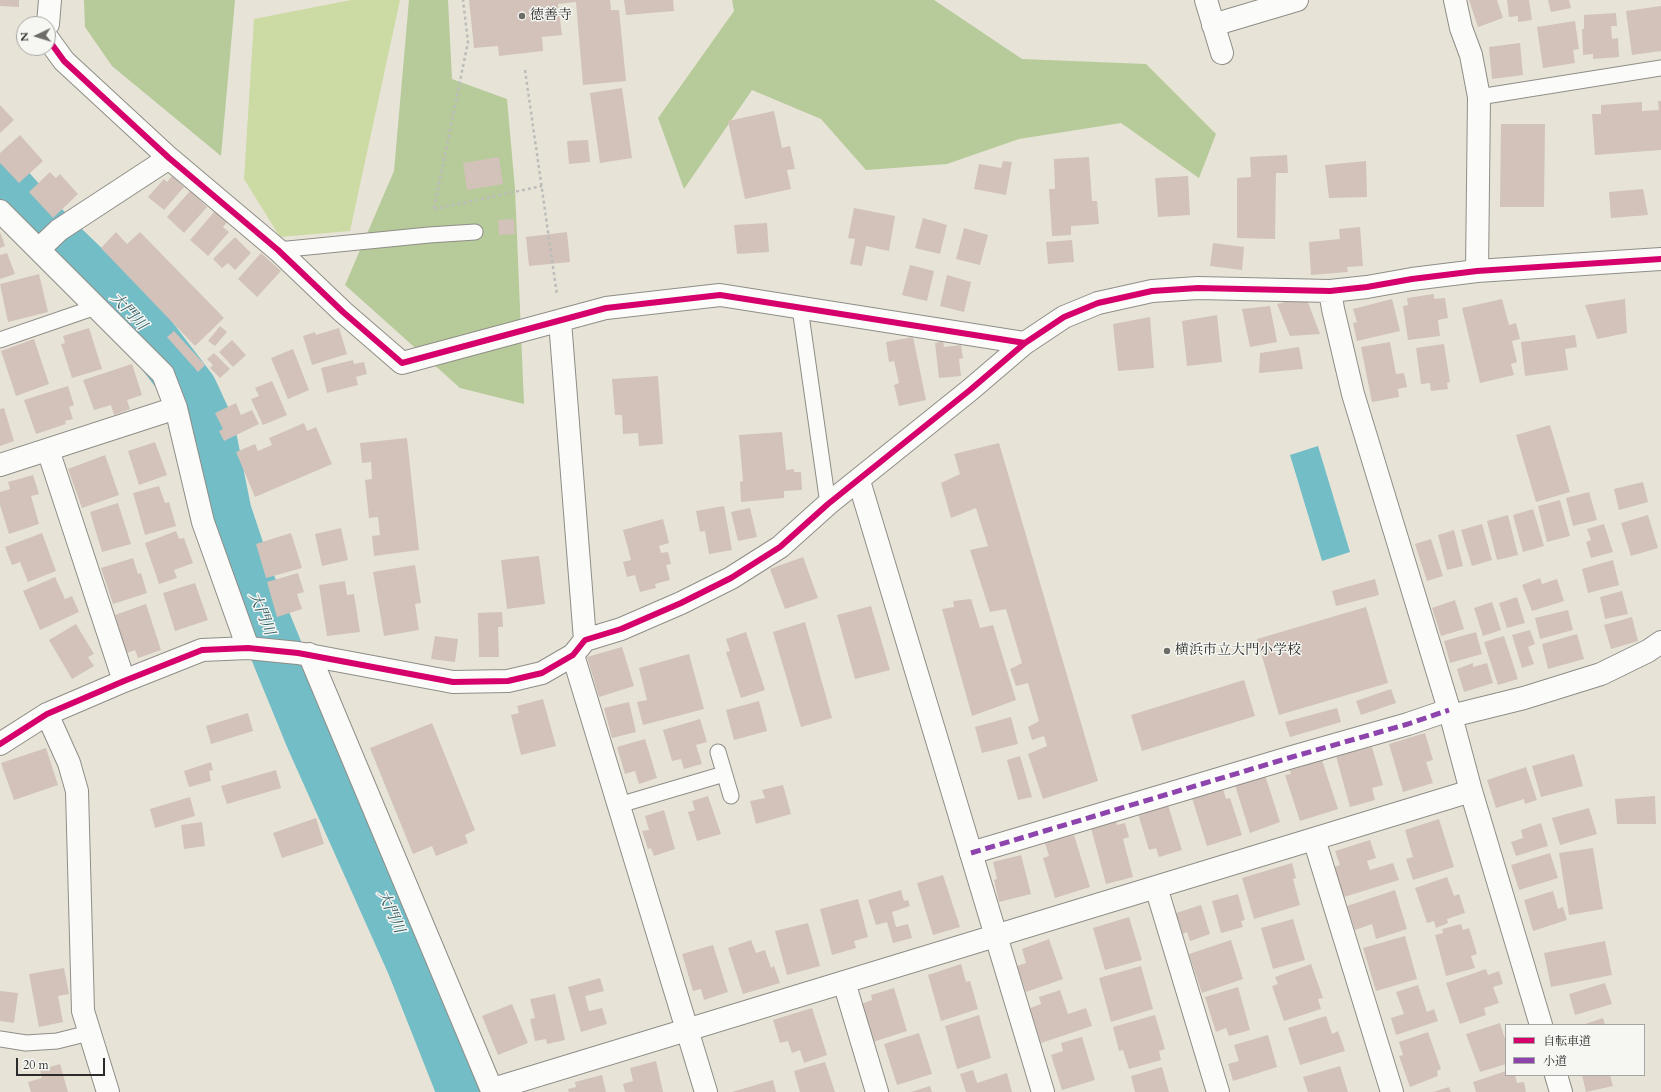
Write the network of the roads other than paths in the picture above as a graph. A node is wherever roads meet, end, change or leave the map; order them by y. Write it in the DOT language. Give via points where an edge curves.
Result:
graph roads {
  1 [pos="50,0"];
  2 [pos="1206,0"];
  3 [pos="1297,0"];
  4 [pos="1455,0"];
  5 [pos="49,16"];
  6 [pos="1213,25"];
  7 [pos="56,50"];
  8 [pos="1222,52"];
  9 [pos="1661,68"];
  10 [pos="1479,97"];
  11 [pos="169,158"];
  12 [pos="0,211"];
  13 [pos="475,232"];
  14 [pos="48,240"];
  15 [pos="278,250"];
  16 [pos="1661,259"];
  17 [pos="1477,271"];
  18 [pos="1330,291"];
  19 [pos="96,307"];
  20 [pos="800,308"];
  21 [pos="560,321"];
  22 [pos="0,340"];
  23 [pos="1025,343"];
  24 [pos="176,408"];
  25 [pos="48,450"];
  26 [pos="0,466"];
  27 [pos="859,481"];
  28 [pos="828,504"];
  29 [pos="1661,642"];
  30 [pos="579,647"];
  31 [pos="258,649"];
  32 [pos="304,654"];
  33 [pos="124,681"];
  34 [pos="1450,713"];
  35 [pos="47,714"];
  36 [pos="0,744"];
  37 [pos="718,752"];
  38 [pos="724,774"];
  39 [pos="1471,791"];
  40 [pos="730,796"];
  41 [pos="619,805"];
  42 [pos="1314,839"];
  43 [pos="971,853"];
  44 [pos="1156,887"];
  45 [pos="996,936"];
  46 [pos="844,982"];
  47 [pos="1541,1024"];
  48 [pos="687,1030"];
  49 [pos="89,1033"];
  50 [pos="0,1039"];
  51 [pos="1556,1076"];
  52 [pos="496,1091"];
  53 [pos="108,1092"];
  54 [pos="706,1092"];
  55 [pos="877,1092"];
  56 [pos="1043,1092"];
  57 [pos="1218,1092"];
  58 [pos="1392,1092"];
  59 [pos="1561,1092"];
  1 -- 5 [label="street"];
  2 -- 6 [label="street"];
  3 -- 6 [label="street"];
  4 -- 10 [label="street" via="1461,28 1471,55"];
  6 -- 8 [label="street"];
  7 -- 11 [label="street" via="64,60"];
  9 -- 10 [label="lane"];
  10 -- 17 [label="street"];
  11 -- 14 [label="street"];
  11 -- 15 [label="street"];
  12 -- 14 [label="street"];
  13 -- 15 [label="lane"];
  14 -- 19 [label="street"];
  15 -- 21 [label="street" via="343,312 402,363"];
  16 -- 17 [label="street"];
  17 -- 18 [label="street" via="1412,279 1367,288"];
  18 -- 23 [label="street" via="1198,288 1152,291 1098,303 1064,318"];
  18 -- 34 [label="street" via="1353,394"];
  19 -- 22 [label="lane"];
  19 -- 24 [label="street" via="163,374"];
  20 -- 21 [label="street" via="720,295 606,308"];
  20 -- 23 [label="street"];
  20 -- 28 [label="lane"];
  21 -- 30 [label="street"];
  23 -- 27 [label="street"];
  24 -- 25 [label="street"];
  24 -- 31 [label="street" via="203,522"];
  25 -- 26 [label="street"];
  25 -- 33 [label="street"];
  27 -- 28 [label="street"];
  27 -- 43 [label="street"];
  28 -- 30 [label="street" via="780,547 731,578 681,603"];
  29 -- 34 [label="street" via="1601,674 1524,698"];
  30 -- 32 [label="street" via="542,673 508,681 453,682"];
  30 -- 41 [label="street"];
  31 -- 32 [label="street"];
  31 -- 33 [label="street" via="202,650"];
  32 -- 52 [label="street" via="491,1088"];
  33 -- 35 [label="street"];
  34 -- 39 [label="street"];
  34 -- 43 [label="street" via="1285,759"];
  35 -- 36 [label="street"];
  35 -- 49 [label="street" via="70,763 77,791 83,1011"];
  37 -- 38 [label="lane"];
  38 -- 40 [label="lane"];
  38 -- 41 [label="lane"];
  39 -- 42 [label="street"];
  39 -- 47 [label="street"];
  41 -- 48 [label="street"];
  42 -- 44 [label="street"];
  42 -- 58 [label="street"];
  43 -- 45 [label="street"];
  44 -- 45 [label="street"];
  44 -- 57 [label="street"];
  45 -- 46 [label="street"];
  45 -- 56 [label="street"];
  46 -- 48 [label="street"];
  46 -- 55 [label="street"];
  48 -- 52 [label="street"];
  48 -- 54 [label="street"];
  49 -- 50 [label="lane" via="57,1041 26,1043"];
  49 -- 53 [label="street"];
  51 -- 59 [label="street"];
}
